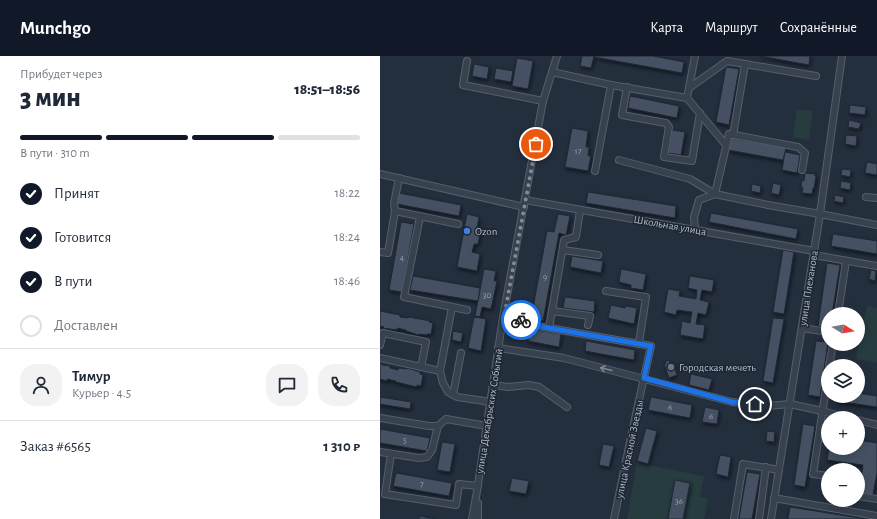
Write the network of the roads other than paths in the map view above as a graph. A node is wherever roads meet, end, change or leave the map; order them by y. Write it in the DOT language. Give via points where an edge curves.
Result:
graph roads {
  1 [pos="553,56"];
  2 [pos="556,56"];
  3 [pos="695,56"];
  4 [pos="842,56"];
  5 [pos="467,61"];
  6 [pos="745,64"];
  7 [pos="552,72"];
  8 [pos="816,76"];
  9 [pos="611,84"];
  10 [pos="627,87"];
  11 [pos="689,88"];
  12 [pos="687,98"];
  13 [pos="543,101"];
  14 [pos="700,113"];
  15 [pos="733,135"];
  16 [pos="726,145"];
  17 [pos="619,160"];
  18 [pos="802,170"];
  19 [pos="595,171"];
  20 [pos="380,174"];
  21 [pos="399,178"];
  22 [pos="715,194"];
  23 [pos="866,197"];
  24 [pos="877,198"];
  25 [pos="524,203"];
  26 [pos="580,210"];
  27 [pos="395,211"];
  28 [pos="820,214"];
  29 [pos="420,216"];
  30 [pos="458,224"];
  31 [pos="877,225"];
  32 [pos="695,230"];
  33 [pos="562,250"];
  34 [pos="380,252"];
  35 [pos="814,253"];
  36 [pos="598,255"];
  37 [pos="846,261"];
  38 [pos="877,266"];
  39 [pos="606,291"];
  40 [pos="452,307"];
  41 [pos="839,307"];
  42 [pos="467,310"];
  43 [pos="552,311"];
  44 [pos="504,317"];
  45 [pos="588,325"];
  46 [pos="549,328"];
  47 [pos="802,328"];
  48 [pos="821,331"];
  49 [pos="639,344"];
  50 [pos="380,345"];
  51 [pos="498,348"];
  52 [pos="461,353"];
  53 [pos="380,358"];
  54 [pos="421,367"];
  55 [pos="440,371"];
  56 [pos="644,378"];
  57 [pos="493,385"];
  58 [pos="453,395"];
  59 [pos="491,402"];
  60 [pos="823,403"];
  61 [pos="790,404"];
  62 [pos="567,407"];
  63 [pos="822,411"];
  64 [pos="380,418"];
  65 [pos="821,418"];
  66 [pos="865,422"];
  67 [pos="877,425"];
  68 [pos="438,426"];
  69 [pos="487,426"];
  70 [pos="380,452"];
  71 [pos="391,454"];
  72 [pos="766,467"];
  73 [pos="779,470"];
  74 [pos="821,475"];
  75 [pos="478,489"];
  76 [pos="865,497"];
  77 [pos="774,498"];
  78 [pos="877,499"];
  79 [pos="877,516"];
  80 [pos="472,519"];
  81 [pos="478,519"];
  82 [pos="614,519"];
  83 [pos="734,519"];
  84 [pos="759,519"];
  85 [pos="771,519"];
  1 -- 7 [label="street, улица Декабрьских Событий"];
  2 -- 7 [label="street, улица Декабрьских Событий"];
  3 -- 11 [label="street"];
  4 -- 28 [label="street, улица Плеханова"];
  5 -- 13 [label="street" via="463,85"];
  6 -- 8 [label="street"];
  6 -- 11 [label="street" via="727,61"];
  6 -- 15 [label="street"];
  7 -- 9 [label="street"];
  7 -- 13 [label="street, улица Декабрьских Событий"];
  9 -- 10 [label="street"];
  9 -- 19 [label="street"];
  10 -- 12 [label="street"];
  10 -- 14 [label="street" via="622,115 666,123 669,127 664,157 692,162"];
  11 -- 12 [label="street"];
  12 -- 14 [label="street"];
  13 -- 25 [label="street, улица Декабрьских Событий"];
  14 -- 16 [label="street"];
  15 -- 16 [label="street" via="729,134"];
  15 -- 18 [label="street" via="798,146 805,154"];
  16 -- 22 [label="street"];
  17 -- 22 [label="street" via="690,178"];
  20 -- 21 [label="street, Школьная улица"];
  21 -- 25 [label="street, Школьная улица"];
  21 -- 27 [label="street"];
  22 -- 28 [label="street"];
  22 -- 32 [label="street" via="699,200 694,217"];
  23 -- 24 [label="street"];
  25 -- 26 [label="street, Школьная улица"];
  25 -- 44 [label="street, улица Декабрьских Событий"];
  26 -- 32 [label="street, Школьная улица"];
  26 -- 33 [label="street" via="576,237 564,240"];
  27 -- 29 [label="street"];
  27 -- 34 [label="street" via="388,253"];
  28 -- 31 [label="street"];
  28 -- 35 [label="street, улица Плеханова"];
  29 -- 30 [label="street"];
  29 -- 40 [label="street" via="404,297"];
  32 -- 35 [label="street, Школьная улица"];
  33 -- 36 [label="street"];
  33 -- 43 [label="street"];
  35 -- 37 [label="street, Школьная улица"];
  35 -- 47 [label="street, улица Плеханова"];
  37 -- 38 [label="street, Школьная улица"];
  37 -- 41 [label="street"];
  39 -- 49 [label="street" via="646,297"];
  40 -- 42 [label="street"];
  40 -- 55 [label="street"];
  43 -- 45 [label="street" via="590,316"];
  43 -- 46 [label="street"];
  44 -- 46 [label="street" via="530,321 532,325"];
  44 -- 51 [label="street, улица Декабрьских Событий"];
  46 -- 49 [label="street"];
  47 -- 48 [label="street"];
  47 -- 61 [label="street, улица Плеханова"];
  49 -- 56 [label="street, улица Красной Звезды" via="651,346"];
  50 -- 54 [label="street" via="383,333 426,342"];
  56 -- 51 [label="street, one-way" via="564,358"];
  51 -- 57 [label="street, улица Декабрьских Событий"];
  52 -- 58 [label="street"];
  53 -- 54 [label="street"];
  54 -- 55 [label="street"];
  55 -- 58 [label="street" via="443,383"];
  56 -- 61 [label="street" via="732,402 768,406"];
  56 -- 82 [label="street, улица Красной Звезды"];
  57 -- 59 [label="street, улица Декабрьских Событий"];
  57 -- 62 [label="street" via="539,387"];
  58 -- 59 [label="street"];
  59 -- 69 [label="street, улица Декабрьских Событий"];
  60 -- 63 [label="street"];
  61 -- 63 [label="street"];
  61 -- 73 [label="street, улица Плеханова"];
  64 -- 68 [label="street"];
  65 -- 74 [label="street" via="813,474"];
  66 -- 67 [label="street"];
  68 -- 69 [label="street" via="446,419"];
  68 -- 71 [label="street" via="432,450 427,457"];
  69 -- 75 [label="street, улица Декабрьских Событий"];
  70 -- 71 [label="street"];
  71 -- 75 [label="street" via="385,494 456,504 459,484"];
  72 -- 73 [label="street"];
  72 -- 83 [label="street" via="743,464"];
  72 -- 84 [label="street"];
  73 -- 77 [label="street, улица Плеханова"];
  75 -- 80 [label="street, улица Декабрьских Событий"];
  75 -- 81 [label="street, улица Декабрьских Событий"];
  76 -- 78 [label="street"];
  77 -- 79 [label="street"];
  77 -- 85 [label="street, улица Плеханова"];
}
